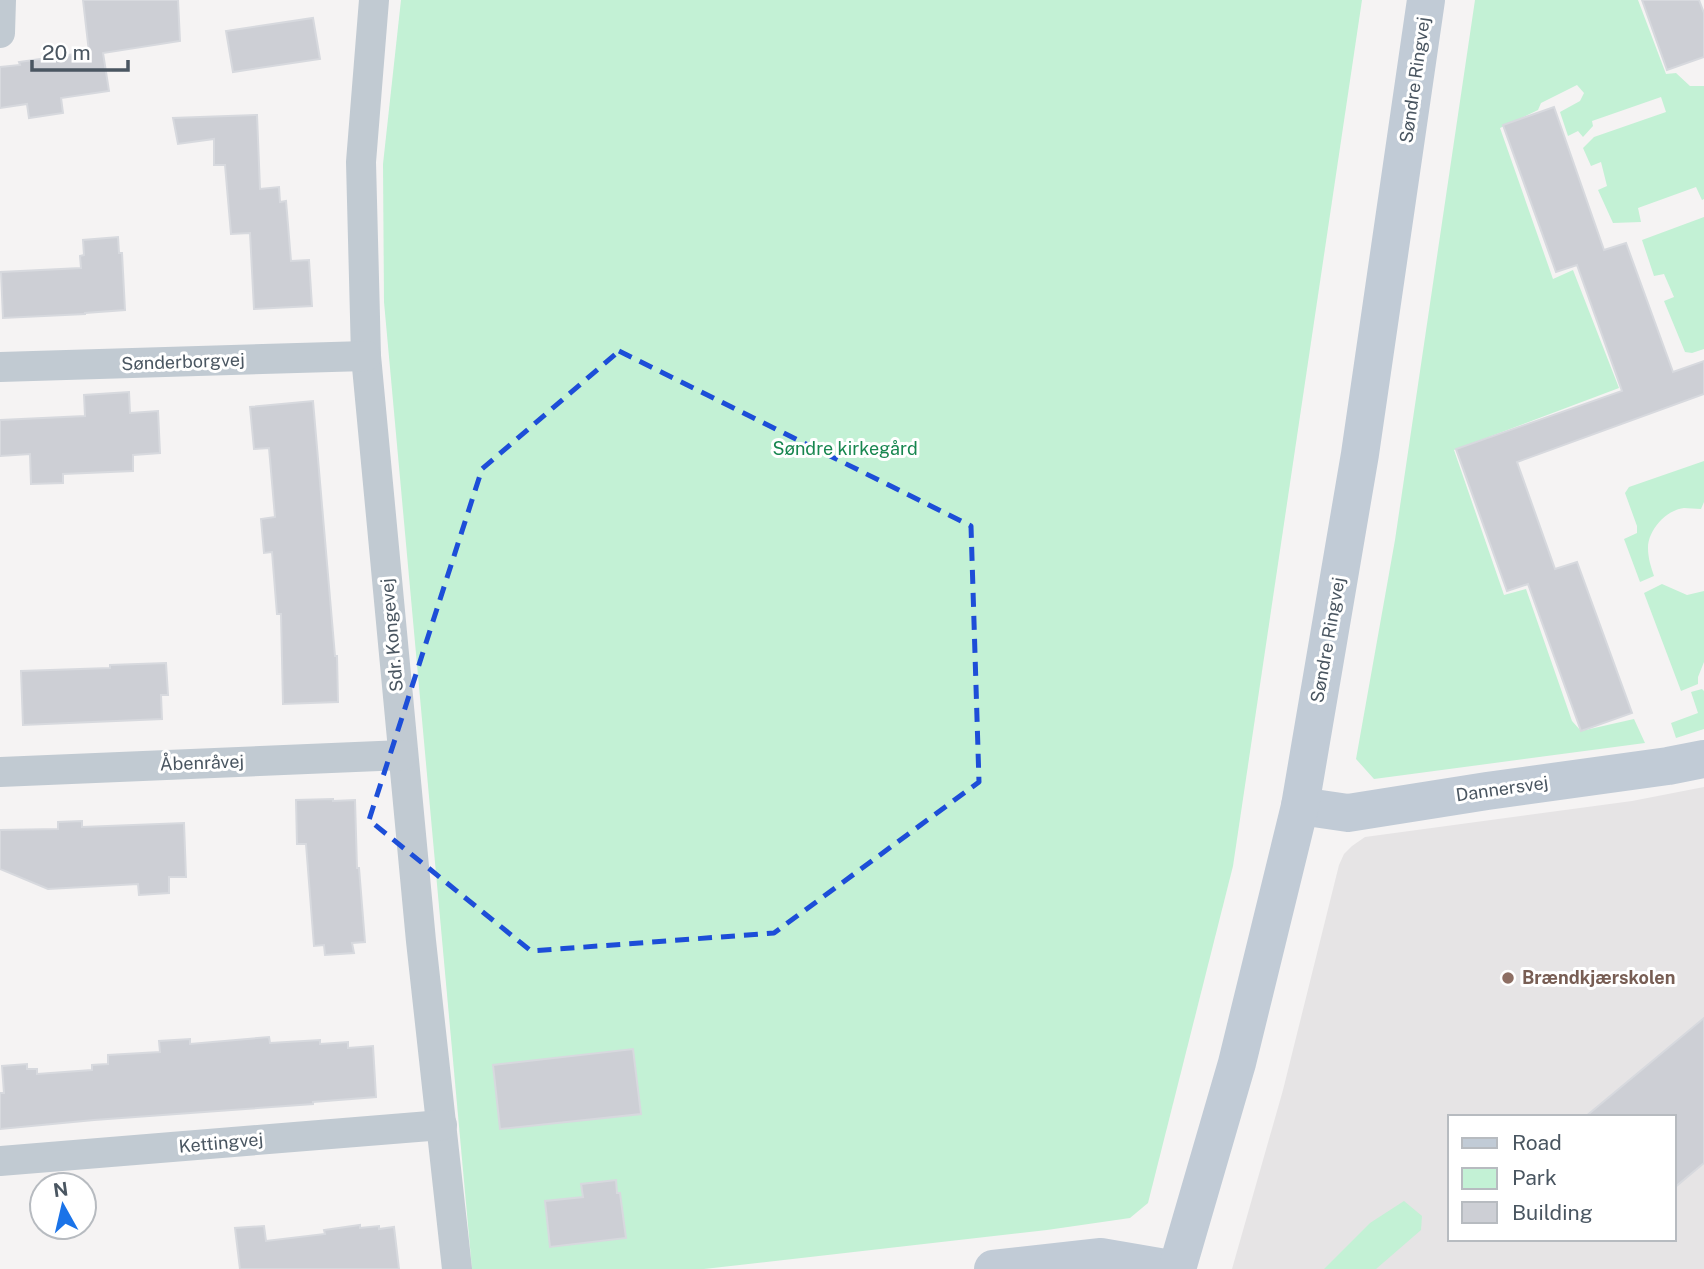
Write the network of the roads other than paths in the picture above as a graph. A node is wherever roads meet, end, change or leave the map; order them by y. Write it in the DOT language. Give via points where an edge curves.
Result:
graph roads {
  1 [pos="1,0"];
  2 [pos="374,0"];
  3 [pos="1426,0"];
  4 [pos="0,33"];
  5 [pos="366,356"];
  6 [pos="0,368"];
  7 [pos="403,755"];
  8 [pos="1704,758"];
  9 [pos="0,772"];
  10 [pos="1300,806"];
  11 [pos="442,1125"];
  12 [pos="0,1161"];
  13 [pos="457,1269"];
  14 [pos="993,1269"];
  15 [pos="1174,1269"];
  1 -- 4 [label="street"];
  2 -- 5 [label="street, Sdr. Kongevej" via="361,162"];
  3 -- 10 [label="main road, Søndre Ringvej" via="1360,454"];
  5 -- 6 [label="street, Sønderborgvej"];
  5 -- 7 [label="street, Sdr. Kongevej"];
  7 -- 9 [label="street, Åbenråvej"];
  7 -- 11 [label="street, Sdr. Kongevej"];
  8 -- 10 [label="main road, Dannersvej" via="1348,813"];
  10 -- 15 [label="main road, Søndre Ringvej" via="1237,1063"];
  11 -- 12 [label="street, Kettingvej"];
  11 -- 13 [label="street, Sdr. Kongevej"];
  14 -- 15 [label="main road" via="1101,1257"];
}
